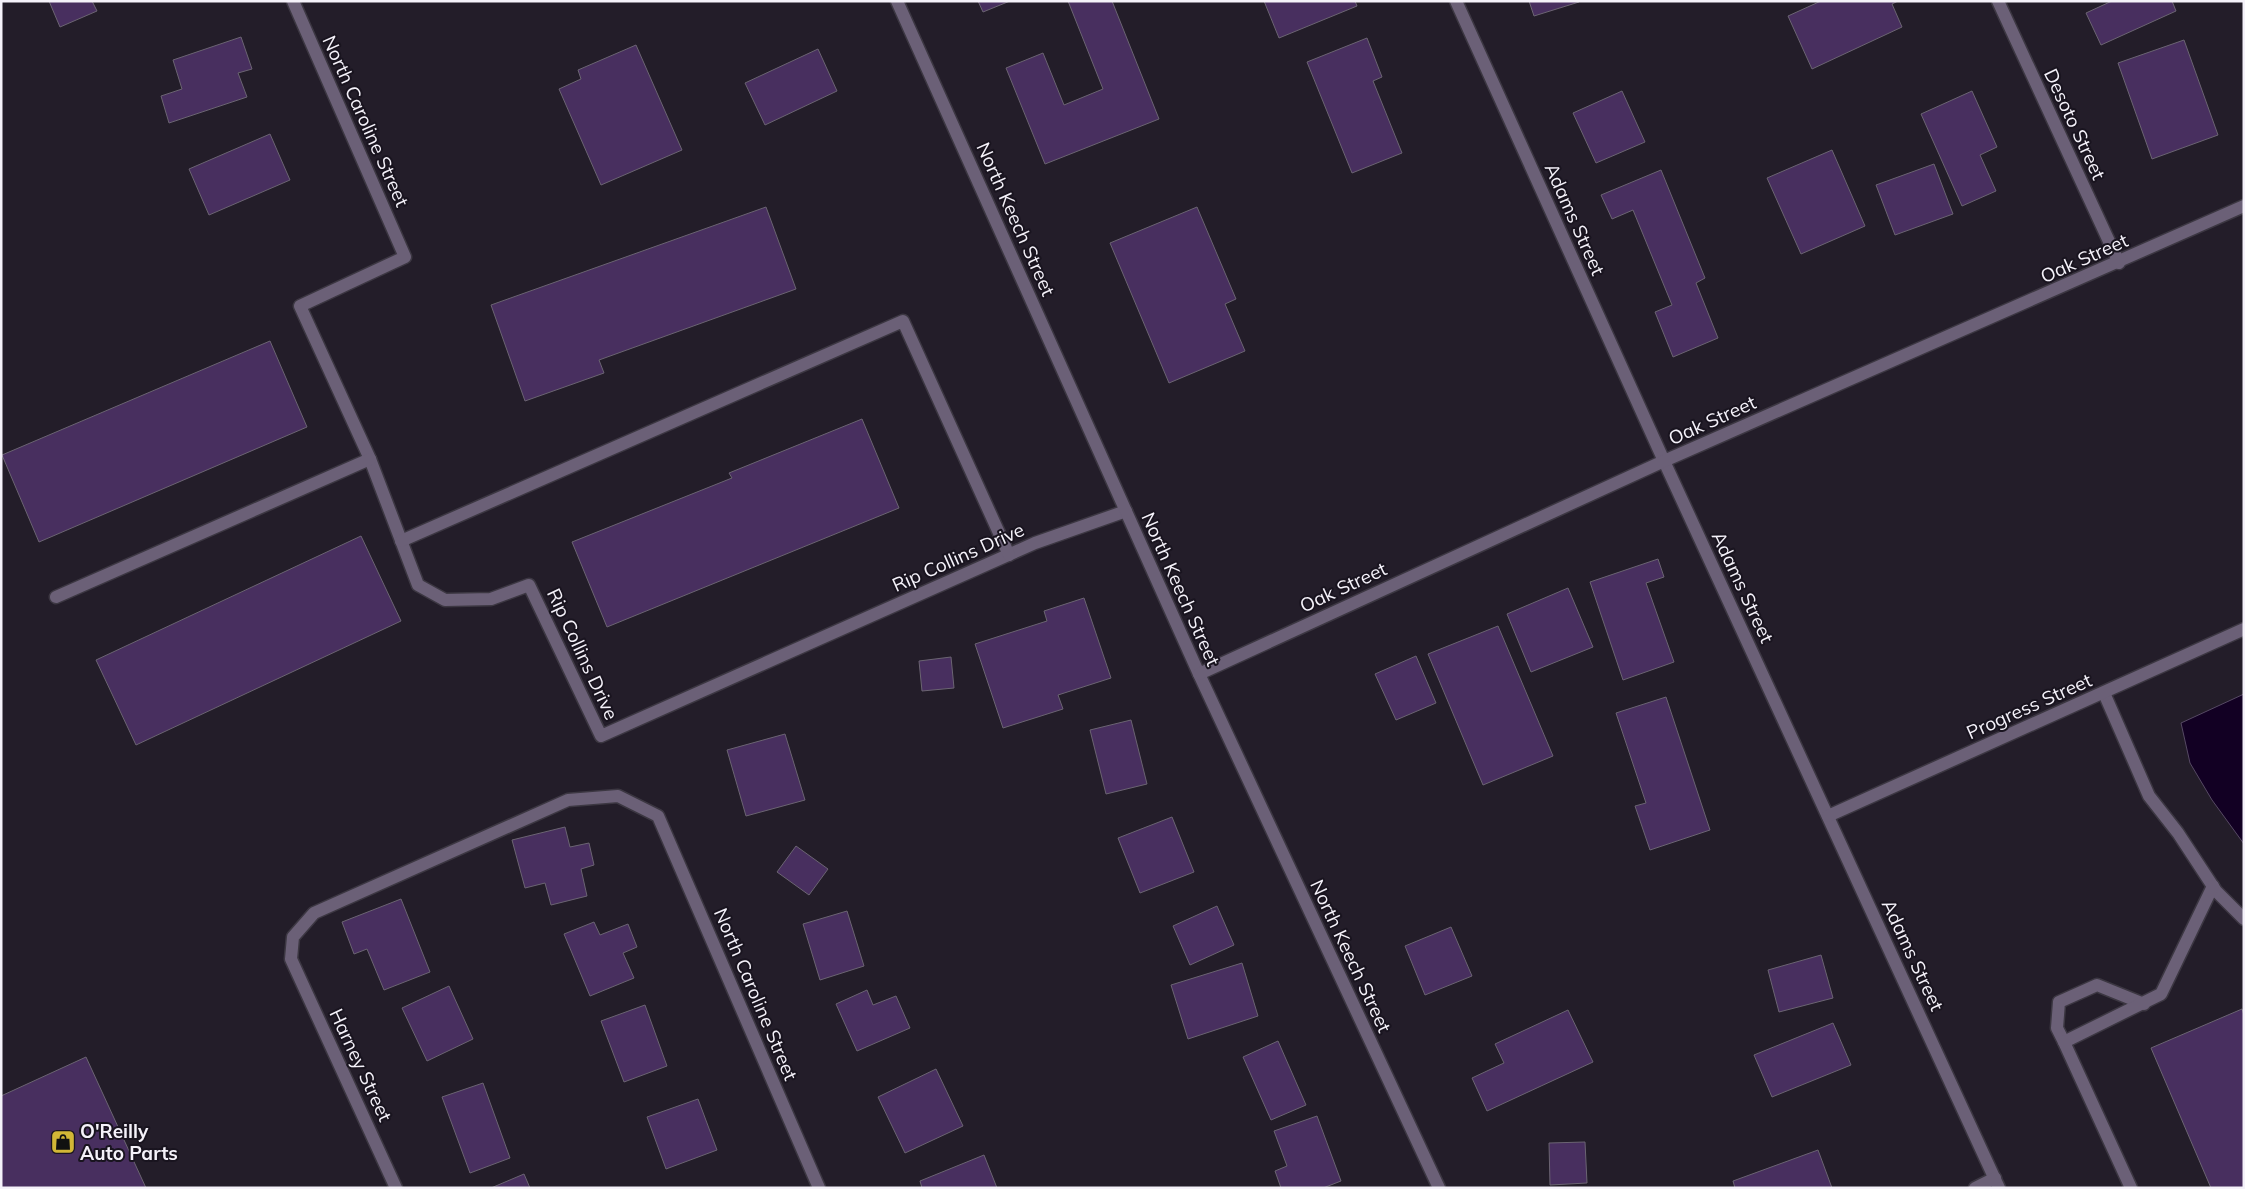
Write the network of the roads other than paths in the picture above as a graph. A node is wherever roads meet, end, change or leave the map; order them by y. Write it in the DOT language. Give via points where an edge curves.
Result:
graph roads {
  1 [pos="293,1"];
  2 [pos="898,1"];
  3 [pos="1456,1"];
  4 [pos="1998,1"];
  5 [pos="2244,206"];
  6 [pos="405,257"];
  7 [pos="2119,263"];
  8 [pos="370,459"];
  9 [pos="1664,461"];
  10 [pos="1126,511"];
  11 [pos="401,540"];
  12 [pos="1009,555"];
  13 [pos="56,597"];
  14 [pos="2244,629"];
  15 [pos="1199,674"];
  16 [pos="2104,693"];
  17 [pos="658,816"];
  18 [pos="1828,816"];
  19 [pos="2213,886"];
  20 [pos="2244,919"];
  21 [pos="2144,1004"];
  22 [pos="2064,1042"];
  23 [pos="1997,1183"];
  24 [pos="396,1188"];
  25 [pos="818,1188"];
  26 [pos="1439,1188"];
  27 [pos="1975,1188"];
  28 [pos="2131,1188"];
  1 -- 6 [label="street, North Caroline Street"];
  2 -- 10 [label="street, North Keech Street"];
  3 -- 9 [label="street, Adams Street"];
  4 -- 7 [label="street, Desoto Street"];
  5 -- 7 [label="street, Oak Street"];
  6 -- 8 [label="street, Rip Collins Drive" via="300,306"];
  7 -- 9 [label="street, Oak Street"];
  8 -- 11 [label="street, Rip Collins Drive"];
  8 -- 13 [label="street"];
  9 -- 15 [label="street, Oak Street"];
  9 -- 18 [label="street, Adams Street"];
  10 -- 12 [label="street, Rip Collins Drive"];
  10 -- 15 [label="street, North Keech Street"];
  11 -- 12 [label="street, Rip Collins Drive" via="418,585 445,600 490,599 529,585 602,736"];
  11 -- 12 [label="street" via="903,321"];
  14 -- 16 [label="street, Progress Street"];
  15 -- 26 [label="street, North Keech Street"];
  16 -- 18 [label="street, Progress Street"];
  16 -- 19 [label="street" via="2149,796"];
  17 -- 24 [label="street, Harney Street" via="618,796 568,800 314,913 293,937 291,959"];
  17 -- 25 [label="street, North Caroline Street"];
  18 -- 23 [label="street, Adams Street"];
  19 -- 20 [label="street"];
  19 -- 21 [label="street" via="2161,994"];
  21 -- 22 [label="street"];
  21 -- 22 [label="street" via="2097,985 2059,1002 2057,1028"];
  22 -- 28 [label="street"];
  23 -- 27 [label="street"];
}
